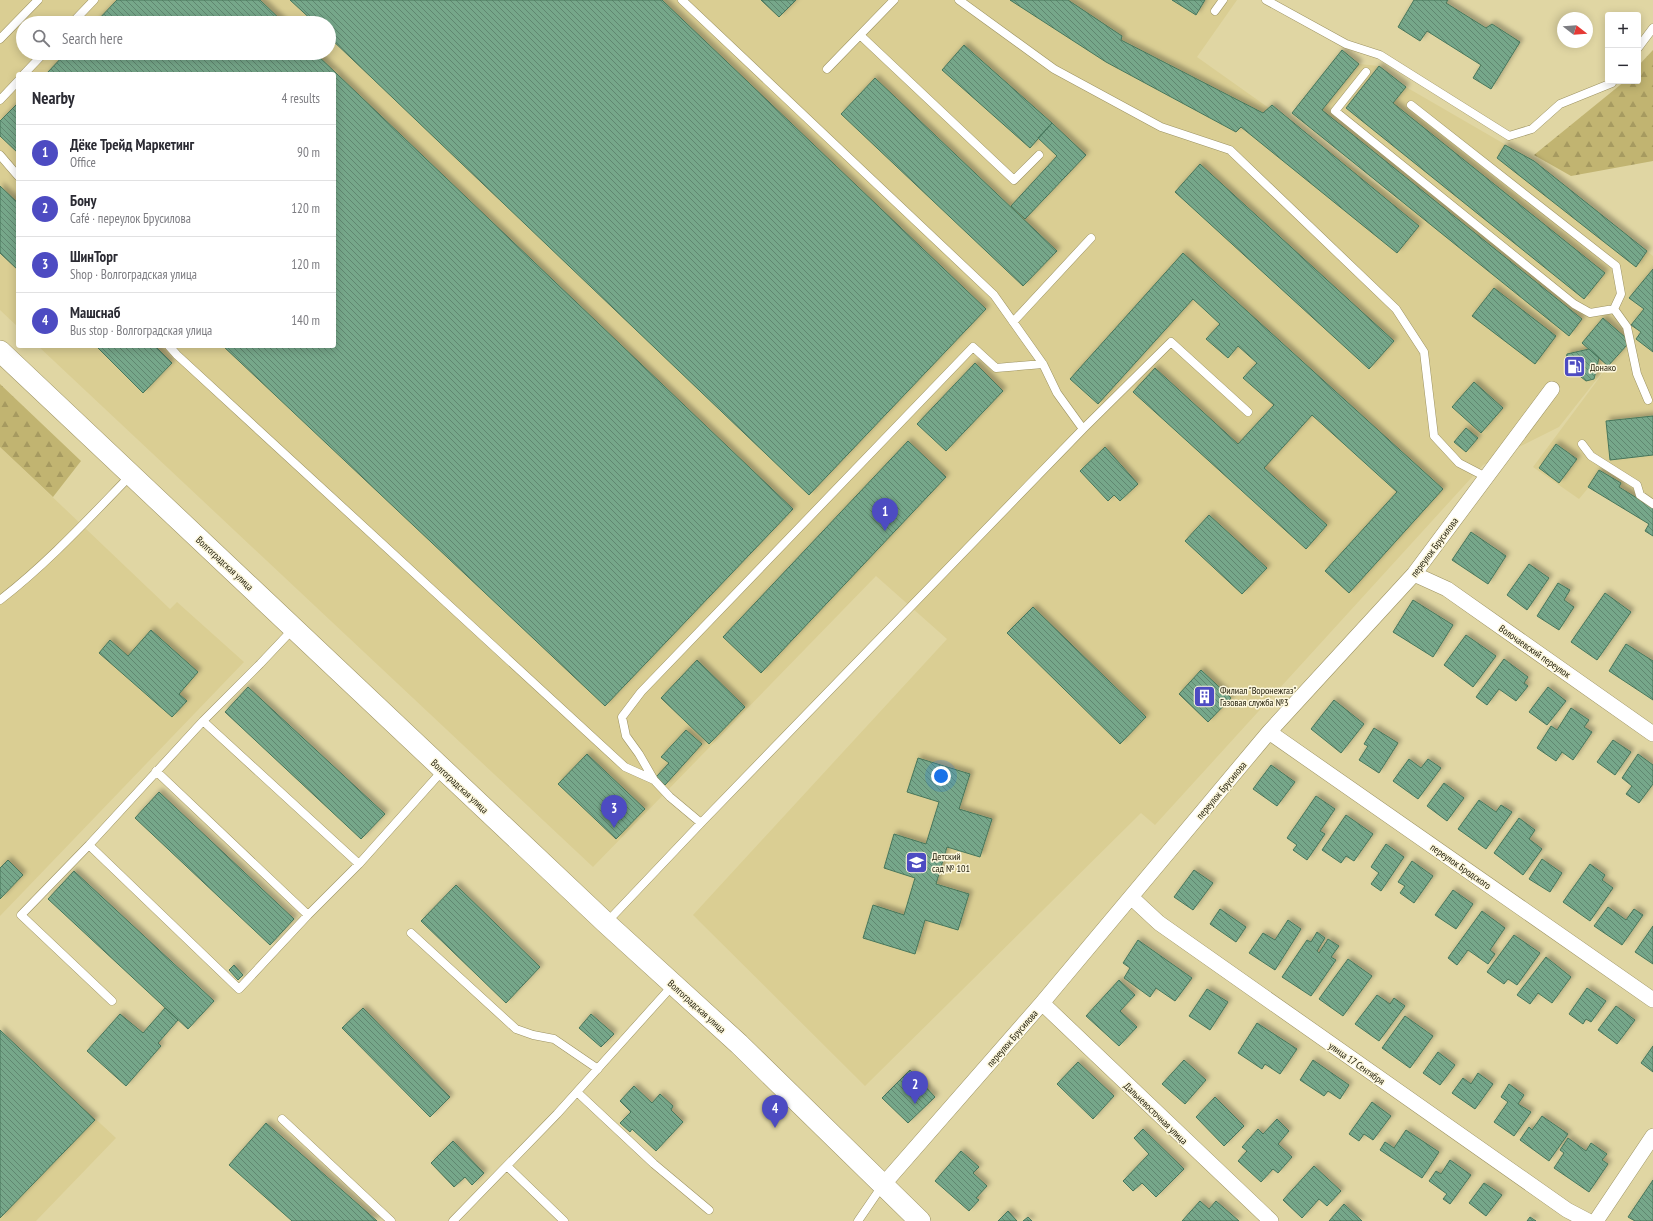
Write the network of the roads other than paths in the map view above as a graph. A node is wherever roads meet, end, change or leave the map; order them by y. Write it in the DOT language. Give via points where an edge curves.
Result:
graph roads {
  1 [pos="38,0"];
  2 [pos="94,0"];
  3 [pos="682,0"];
  4 [pos="894,0"];
  5 [pos="959,0"];
  6 [pos="1223,0"];
  7 [pos="1266,0"];
  8 [pos="1215,11"];
  9 [pos="22,16"];
  10 [pos="79,16"];
  11 [pos="16,23"];
  12 [pos="1653,28"];
  13 [pos="860,35"];
  14 [pos="0,39"];
  15 [pos="1641,44"];
  16 [pos="37,60"];
  17 [pos="828,69"];
  18 [pos="26,72"];
  19 [pos="1366,72"];
  20 [pos="16,83"];
  21 [pos="1610,84"];
  22 [pos="0,100"];
  23 [pos="1412,105"];
  24 [pos="0,155"];
  25 [pos="1039,155"];
  26 [pos="16,174"];
  27 [pos="1091,238"];
  28 [pos="1614,310"];
  29 [pos="1013,322"];
  30 [pos="171,348"];
  31 [pos="0,351"];
  32 [pos="1043,364"];
  33 [pos="1552,390"];
  34 [pos="1648,400"];
  35 [pos="1248,412"];
  36 [pos="1083,429"];
  37 [pos="1582,444"];
  38 [pos="132,475"];
  39 [pos="1486,477"];
  40 [pos="1653,504"];
  41 [pos="1414,574"];
  42 [pos="0,600"];
  43 [pos="294,628"];
  44 [pos="203,721"];
  45 [pos="1269,732"];
  46 [pos="1653,734"];
  47 [pos="443,770"];
  48 [pos="156,771"];
  49 [pos="654,780"];
  50 [pos="701,823"];
  51 [pos="89,845"];
  52 [pos="359,864"];
  53 [pos="1131,897"];
  54 [pos="308,914"];
  55 [pos="606,923"];
  56 [pos="411,933"];
  57 [pos="673,985"];
  58 [pos="1653,1000"];
  59 [pos="112,1002"];
  60 [pos="1042,1003"];
  61 [pos="598,1069"];
  62 [pos="577,1092"];
  63 [pos="282,1119"];
  64 [pos="1653,1136"];
  65 [pos="507,1166"];
  66 [pos="882,1186"];
  67 [pos="709,1210"];
  68 [pos="392,1221"];
  69 [pos="453,1221"];
  70 [pos="564,1221"];
  71 [pos="858,1221"];
  72 [pos="920,1221"];
  73 [pos="1271,1221"];
  74 [pos="1588,1221"];
  75 [pos="1596,1221"];
  1 -- 9 [label="lane"];
  2 -- 10 [label="lane"];
  3 -- 29 [label="lane" via="994,295"];
  4 -- 13 [label="lane"];
  5 -- 39 [label="lane" via="1054,69 1161,127 1230,150 1396,309 1424,352 1434,436 1459,463"];
  6 -- 8 [label="lane"];
  7 -- 21 [label="lane" via="1346,44 1380,55 1509,136 1532,129 1560,104"];
  11 -- 14 [label="lane"];
  12 -- 15 [label="lane"];
  13 -- 17 [label="lane"];
  13 -- 25 [label="lane" via="1014,180"];
  16 -- 18 [label="lane"];
  19 -- 28 [label="lane" via="1334,111 1574,304 1590,313"];
  20 -- 22 [label="lane"];
  23 -- 28 [label="lane" via="1616,266 1622,294"];
  24 -- 26 [label="lane"];
  27 -- 29 [label="lane"];
  28 -- 34 [label="lane" via="1627,327 1637,374"];
  29 -- 32 [label="lane"];
  30 -- 49 [label="lane" via="625,767"];
  31 -- 38 [label="main road, Волгоградская улица"];
  32 -- 36 [label="lane" via="1057,393"];
  32 -- 49 [label="lane" via="996,368 973,347 641,692 622,717 626,736 640,754"];
  33 -- 39 [label="street, переулок Брусилова"];
  35 -- 36 [label="lane" via="1171,342"];
  36 -- 50 [label="lane"];
  37 -- 40 [label="lane" via="1591,456 1637,485 1640,495"];
  38 -- 42 [label="lane" via="83,526"];
  38 -- 43 [label="main road, Волгоградская улица"];
  39 -- 41 [label="street, переулок Брусилова"];
  41 -- 45 [label="street, переулок Брусилова"];
  41 -- 46 [label="street, Волочаевский переулок" via="1447,589"];
  43 -- 44 [label="lane"];
  43 -- 47 [label="main road, Волгоградская улица"];
  44 -- 48 [label="lane"];
  44 -- 52 [label="lane"];
  45 -- 53 [label="street, переулок Брусилова"];
  45 -- 58 [label="street, переулок Бродского"];
  47 -- 52 [label="lane"];
  47 -- 55 [label="main road, Волгоградская улица"];
  48 -- 51 [label="lane"];
  48 -- 54 [label="lane"];
  49 -- 50 [label="lane"];
  50 -- 55 [label="lane"];
  51 -- 54 [label="lane" via="239,989"];
  51 -- 59 [label="lane" via="21,915"];
  52 -- 54 [label="lane"];
  53 -- 60 [label="street, переулок Брусилова"];
  53 -- 74 [label="street, улица 17 Сентября" via="1159,923 1567,1210"];
  55 -- 57 [label="main road, Волгоградская улица"];
  56 -- 61 [label="lane" via="516,1029 554,1039"];
  57 -- 61 [label="lane"];
  57 -- 66 [label="main road, Волгоградская улица" via="739,1044"];
  60 -- 66 [label="street, переулок Брусилова"];
  60 -- 73 [label="street, Дальневосточная улица"];
  61 -- 62 [label="lane"];
  62 -- 65 [label="lane"];
  62 -- 67 [label="lane" via="654,1164"];
  63 -- 68 [label="lane"];
  64 -- 75 [label="street"];
  65 -- 69 [label="lane"];
  65 -- 70 [label="lane"];
  66 -- 71 [label="lane"];
  66 -- 72 [label="main road, Волгоградская улица"];
}
